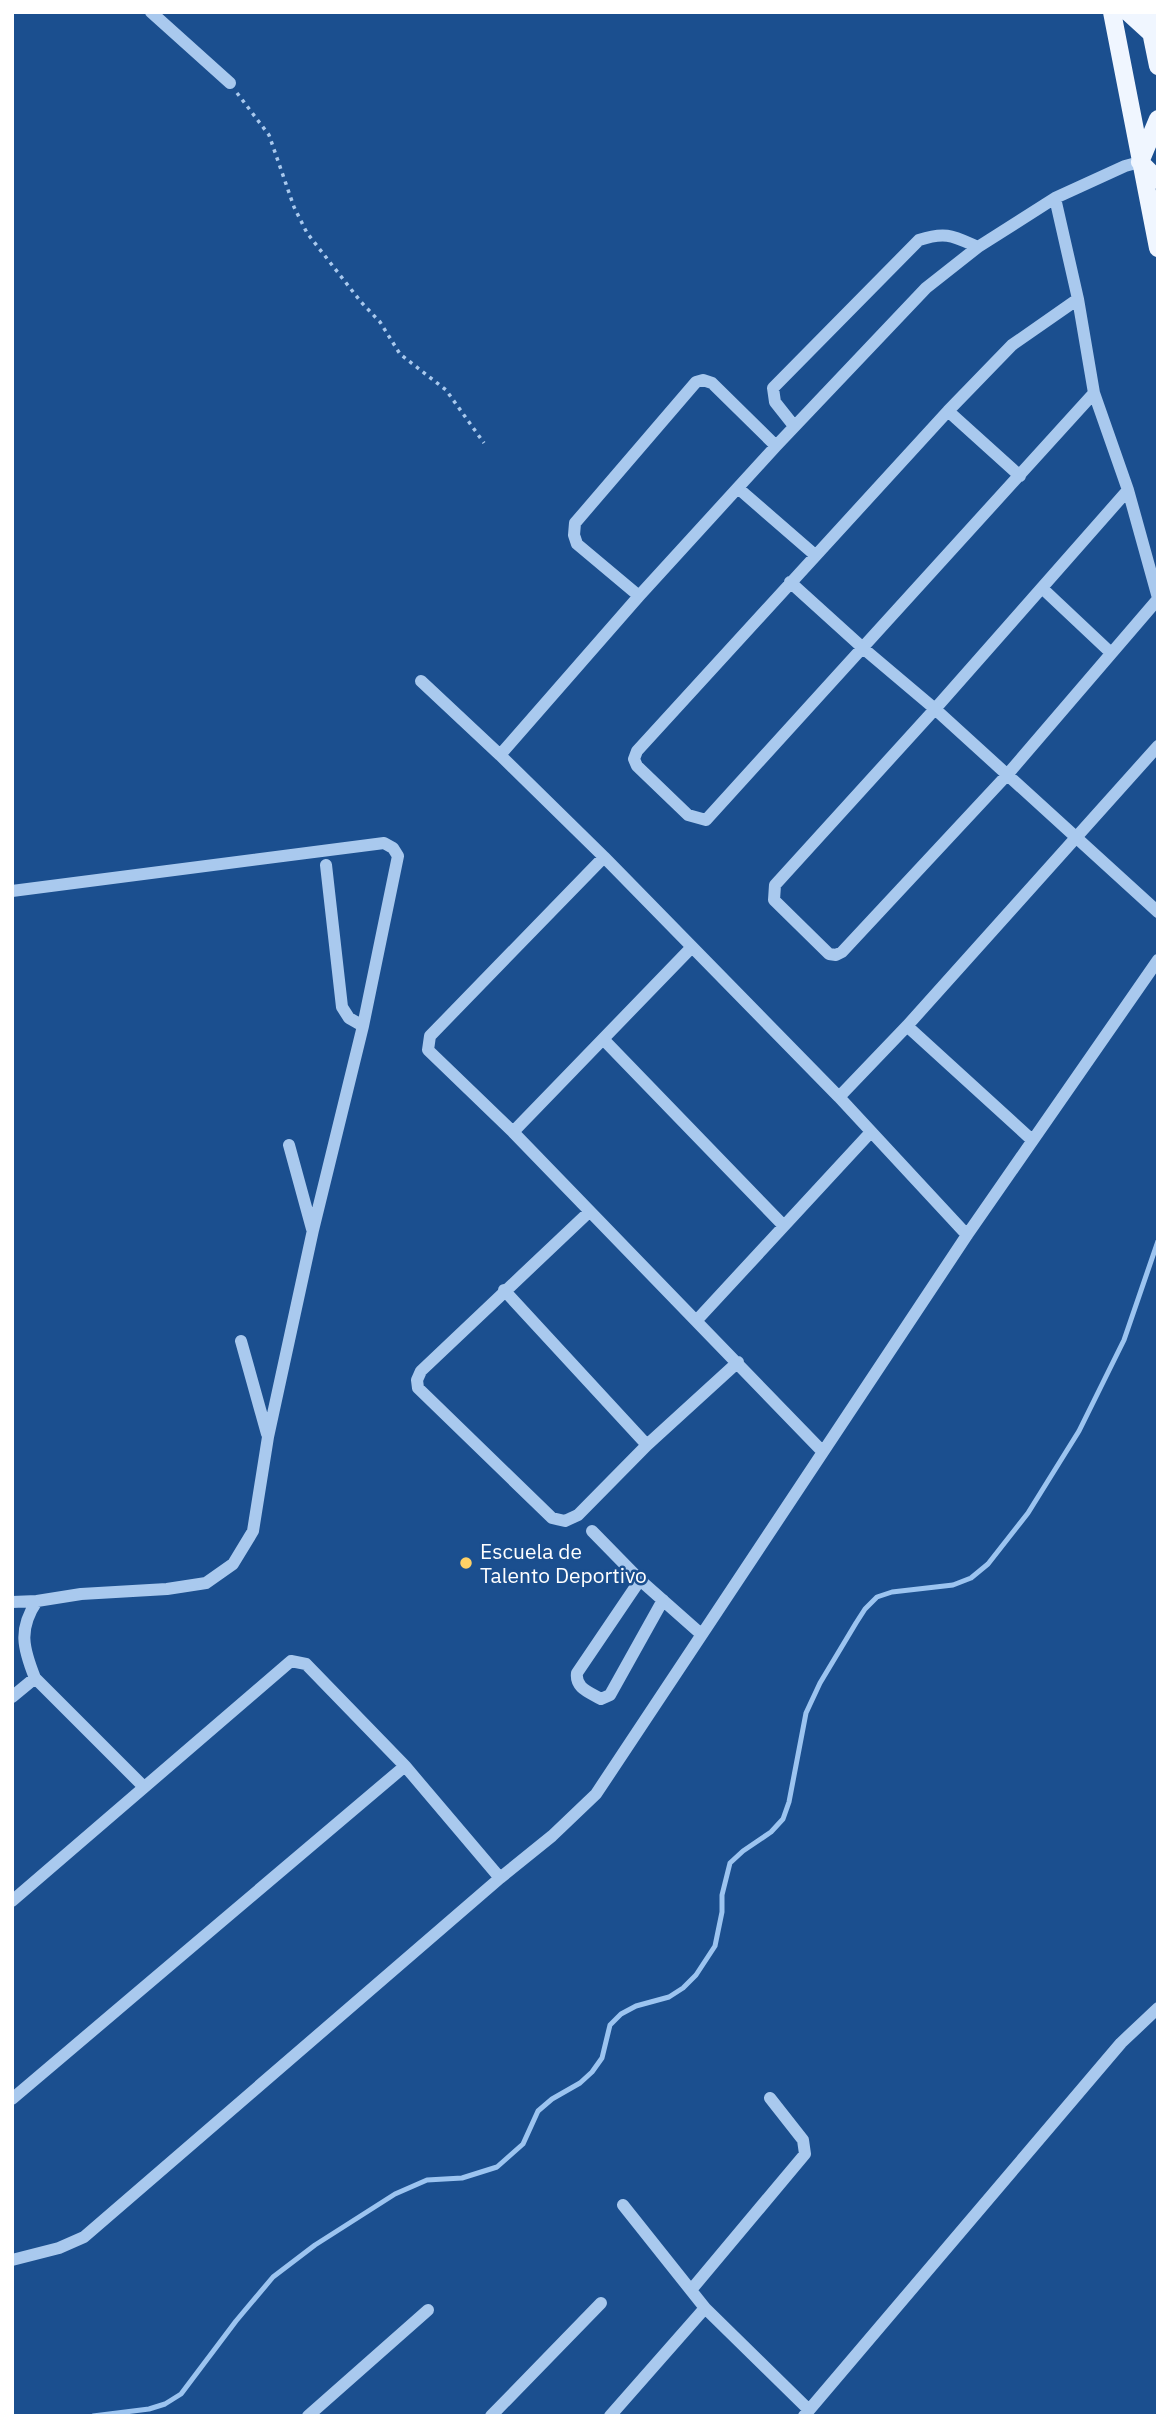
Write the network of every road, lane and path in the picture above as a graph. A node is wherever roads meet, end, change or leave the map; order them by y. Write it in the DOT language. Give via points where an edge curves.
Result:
graph roads {
  1 [pos="151,12"];
  2 [pos="1112,12"];
  3 [pos="1128,12"];
  4 [pos="1147,12"];
  5 [pos="1151,33"];
  6 [pos="1158,66"];
  7 [pos="230,83"];
  8 [pos="1158,119"];
  9 [pos="1140,162"];
  10 [pos="1158,180"];
  11 [pos="1055,198"];
  12 [pos="978,247"];
  13 [pos="1158,248"];
  14 [pos="1078,299"];
  15 [pos="1094,393"];
  16 [pos="948,411"];
  17 [pos="794,426"];
  18 [pos="484,443"];
  19 [pos="776,446"];
  20 [pos="1020,476"];
  21 [pos="739,489"];
  22 [pos="1128,490"];
  23 [pos="815,555"];
  24 [pos="790,582"];
  25 [pos="1042,588"];
  26 [pos="639,596"];
  27 [pos="1158,598"];
  28 [pos="864,649"];
  29 [pos="1111,652"];
  30 [pos="421,681"];
  31 [pos="935,709"];
  32 [pos="1158,746"];
  33 [pos="500,755"];
  34 [pos="1007,775"];
  35 [pos="1077,838"];
  36 [pos="604,857"];
  37 [pos="326,865"];
  38 [pos="12,891"];
  39 [pos="1158,912"];
  40 [pos="692,947"];
  41 [pos="1158,960"];
  42 [pos="363,1026"];
  43 [pos="907,1026"];
  44 [pos="603,1039"];
  45 [pos="839,1097"];
  46 [pos="513,1132"];
  47 [pos="870,1133"];
  48 [pos="1032,1140"];
  49 [pos="289,1144"];
  50 [pos="589,1212"];
  51 [pos="783,1225"];
  52 [pos="313,1230"];
  53 [pos="967,1235"];
  54 [pos="504,1290"];
  55 [pos="697,1320"];
  56 [pos="241,1341"];
  57 [pos="738,1362"];
  58 [pos="268,1437"];
  59 [pos="648,1445"];
  60 [pos="822,1451"];
  61 [pos="592,1531"];
  62 [pos="640,1580"];
  63 [pos="663,1600"];
  64 [pos="37,1601"];
  65 [pos="12,1602"];
  66 [pos="701,1634"];
  67 [pos="35,1678"];
  68 [pos="12,1697"];
  69 [pos="405,1766"];
  70 [pos="144,1787"];
  71 [pos="500,1878"];
  72 [pos="12,1901"];
  73 [pos="1158,2008"];
  74 [pos="770,2098"];
  75 [pos="12,2099"];
  76 [pos="623,2204"];
  77 [pos="12,2260"];
  78 [pos="691,2290"];
  79 [pos="601,2303"];
  80 [pos="705,2308"];
  81 [pos="428,2309"];
  82 [pos="806,2413"];
  83 [pos="308,2416"];
  84 [pos="491,2416"];
  85 [pos="610,2416"];
  1 -- 7 [label="street"];
  2 -- 9 [label="main road"];
  3 -- 5 [label="main road"];
  4 -- 5 [label="main road"];
  5 -- 6 [label="main road"];
  7 -- 18 [label="path" via="269,135 307,233 380,321 400,354 446,390"];
  8 -- 9 [label="main road"];
  9 -- 10 [label="main road"];
  9 -- 11 [label="street"];
  9 -- 13 [label="main road"];
  11 -- 12 [label="street"];
  11 -- 14 [label="street"];
  12 -- 17 [label="street" via="926,288"];
  12 -- 17 [label="street" via="938,233 919,240 773,388 775,401"];
  14 -- 15 [label="street"];
  14 -- 16 [label="street" via="1012,345"];
  15 -- 20 [label="street"];
  15 -- 22 [label="street"];
  16 -- 20 [label="street"];
  16 -- 23 [label="street"];
  17 -- 19 [label="street"];
  19 -- 21 [label="street"];
  19 -- 26 [label="street" via="712,383 695,382 575,523 577,544"];
  20 -- 28 [label="street"];
  21 -- 23 [label="street"];
  21 -- 26 [label="street"];
  22 -- 25 [label="street"];
  22 -- 27 [label="street"];
  23 -- 24 [label="street"];
  24 -- 28 [label="street"];
  24 -- 28 [label="street" via="637,751 637,766 688,815 706,820"];
  25 -- 29 [label="street"];
  25 -- 31 [label="street"];
  26 -- 33 [label="street"];
  27 -- 29 [label="street"];
  28 -- 31 [label="street"];
  29 -- 34 [label="street"];
  30 -- 33 [label="street"];
  31 -- 34 [label="street"];
  31 -- 34 [label="street" via="775,885 774,900 828,954 842,951"];
  32 -- 35 [label="street"];
  33 -- 36 [label="street"];
  34 -- 35 [label="street"];
  35 -- 39 [label="street"];
  35 -- 43 [label="street"];
  36 -- 40 [label="street"];
  36 -- 46 [label="street" via="428,1043 428,1050"];
  37 -- 42 [label="street" via="342,1007"];
  38 -- 42 [label="street" via="384,843 398,856 397,867"];
  40 -- 44 [label="street"];
  40 -- 45 [label="street"];
  41 -- 48 [label="street"];
  42 -- 52 [label="street"];
  43 -- 45 [label="street"];
  43 -- 48 [label="street"];
  44 -- 46 [label="street"];
  44 -- 51 [label="street"];
  45 -- 47 [label="street"];
  46 -- 50 [label="street"];
  47 -- 51 [label="street"];
  47 -- 53 [label="street"];
  48 -- 53 [label="street"];
  49 -- 52 [label="street"];
  50 -- 54 [label="street"];
  50 -- 55 [label="street"];
  51 -- 55 [label="street"];
  52 -- 58 [label="street"];
  53 -- 60 [label="street"];
  54 -- 59 [label="street"];
  54 -- 59 [label="street" via="421,1371 418,1388 552,1518 565,1521 578,1516"];
  55 -- 57 [label="street"];
  56 -- 58 [label="street"];
  57 -- 59 [label="street"];
  57 -- 60 [label="street"];
  58 -- 64 [label="street" via="253,1531 233,1564 215,1577 206,1583 167,1589"];
  60 -- 66 [label="street"];
  61 -- 62 [label="street"];
  62 -- 63 [label="street"];
  62 -- 63 [label="street" via="577,1673 579,1686 601,1699 610,1695"];
  63 -- 66 [label="street"];
  64 -- 65 [label="street"];
  64 -- 67 [label="street" via="26,1617 23,1635"];
  66 -- 71 [label="street" via="596,1794"];
  67 -- 68 [label="street"];
  67 -- 70 [label="street"];
  69 -- 70 [label="street" via="298,1660 291,1661"];
  69 -- 71 [label="street"];
  69 -- 75 [label="street"];
  70 -- 72 [label="street"];
  71 -- 77 [label="street" via="84,2237"];
  73 -- 82 [label="street" via="1121,2043"];
  74 -- 78 [label="street" via="803,2140 805,2154"];
  76 -- 78 [label="street"];
  78 -- 80 [label="street"];
  79 -- 84 [label="street"];
  80 -- 82 [label="street"];
  80 -- 85 [label="street"];
  81 -- 83 [label="street"];
}
